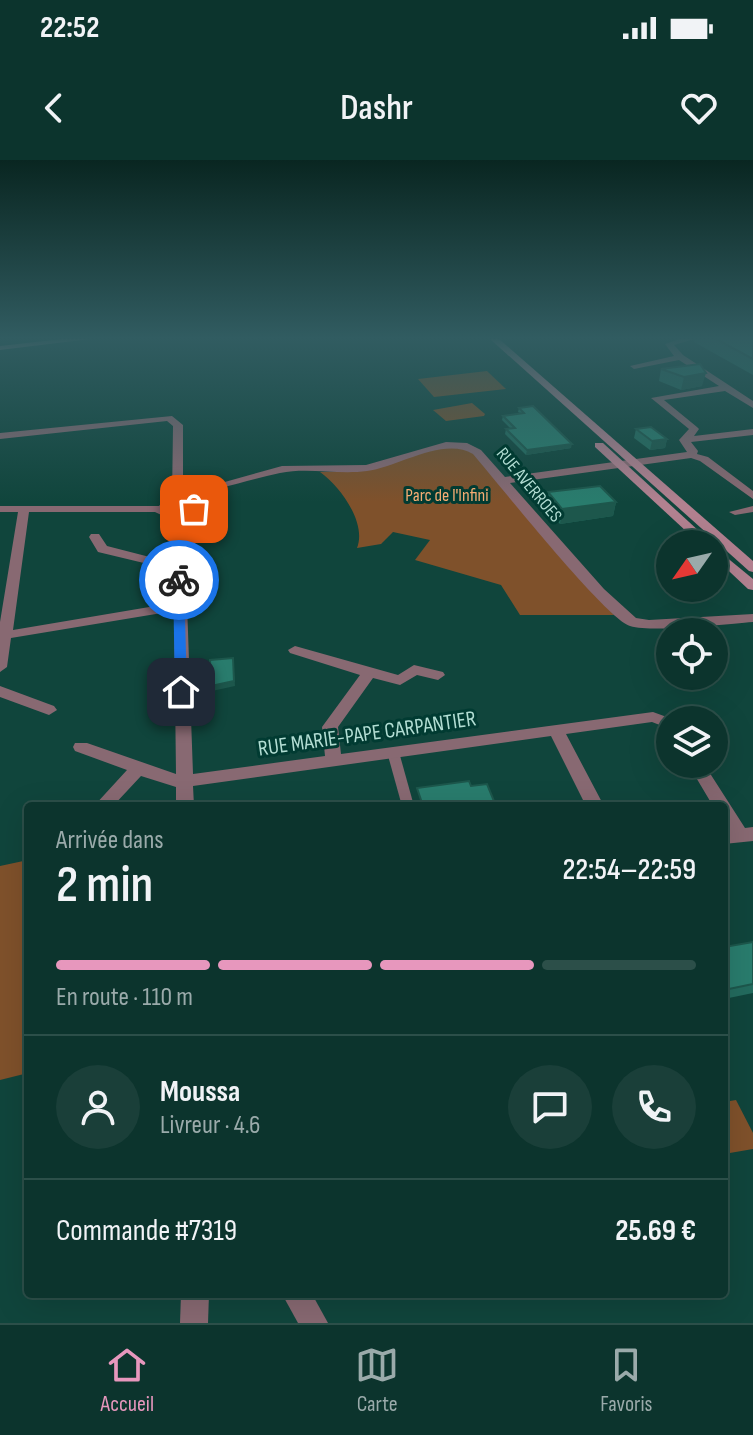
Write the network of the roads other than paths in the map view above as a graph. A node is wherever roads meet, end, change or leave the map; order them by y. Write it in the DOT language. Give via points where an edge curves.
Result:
graph roads {
  1 [pos="542,393"];
  2 [pos="556,393"];
  3 [pos="689,393"];
  4 [pos="734,393"];
  5 [pos="753,405"];
  6 [pos="753,432"];
  7 [pos="0,436"];
  8 [pos="687,438"];
  9 [pos="691,455"];
  10 [pos="635,463"];
  11 [pos="621,465"];
  12 [pos="502,481"];
  13 [pos="179,496"];
  14 [pos="753,496"];
  15 [pos="0,509"];
  16 [pos="24,509"];
  17 [pos="160,509"];
  18 [pos="753,509"];
  19 [pos="735,512"];
  20 [pos="178,517"];
  21 [pos="692,530"];
  22 [pos="95,537"];
  23 [pos="728,564"];
  24 [pos="179,568"];
  25 [pos="753,568"];
  26 [pos="753,586"];
  27 [pos="178,606"];
  28 [pos="753,618"];
  29 [pos="3,635"];
  30 [pos="295,650"];
  31 [pos="0,667"];
  32 [pos="369,673"];
  33 [pos="438,675"];
  34 [pos="0,691"];
  35 [pos="49,710"];
  36 [pos="656,718"];
  37 [pos="556,731"];
  38 [pos="81,747"];
  39 [pos="393,752"];
  40 [pos="334,760"];
  41 [pos="138,769"];
  42 [pos="705,778"];
  43 [pos="183,781"];
  44 [pos="107,802"];
  45 [pos="185,802"];
  46 [pos="407,802"];
  47 [pos="593,802"];
  48 [pos="719,802"];
  49 [pos="728,816"];
  50 [pos="739,835"];
  51 [pos="195,1298"];
  52 [pos="298,1298"];
  53 [pos="194,1323"];
  54 [pos="314,1323"];
  1 -- 11 [label="main road"];
  2 -- 10 [label="main road"];
  3 -- 8 [label="street" via="656,398 694,429"];
  4 -- 5 [label="street"];
  6 -- 8 [label="street"];
  7 -- 13 [label="street" via="169,418 178,425"];
  8 -- 9 [label="street"];
  9 -- 10 [label="street"];
  9 -- 14 [label="street"];
  10 -- 11 [label="street"];
  10 -- 25 [label="main road"];
  11 -- 12 [label="street"];
  11 -- 21 [label="main road"];
  12 -- 13 [label="street, RUE AVERROES" via="475,450 451,444 367,468 282,469"];
  12 -- 28 [label="street, RUE AVERROES" via="632,622"];
  13 -- 17 [label="street, RUE AVERROES"];
  13 -- 20 [label="street" via="194,509"];
  15 -- 16 [label="street"];
  16 -- 17 [label="street"];
  16 -- 29 [label="street"];
  17 -- 20 [label="street"];
  18 -- 19 [label="street"];
  20 -- 24 [label="street"];
  22 -- 24 [label="street" via="102,549"];
  23 -- 26 [label="main road"];
  24 -- 27 [label="street"];
  27 -- 29 [label="street"];
  27 -- 43 [label="street"];
  29 -- 31 [label="street"];
  30 -- 32 [label="street"];
  32 -- 33 [label="street" via="400,680 414,670"];
  32 -- 40 [label="street" via="330,727"];
  34 -- 35 [label="street"];
  36 -- 37 [label="street, RUE MARIE-PAPE CARPANTIER"];
  37 -- 39 [label="street, RUE MARIE-PAPE CARPANTIER"];
  37 -- 47 [label="street"];
  38 -- 41 [label="street"];
  39 -- 40 [label="street, RUE MARIE-PAPE CARPANTIER"];
  39 -- 46 [label="street"];
  40 -- 43 [label="street, RUE MARIE-PAPE CARPANTIER"];
  41 -- 43 [label="street"];
  41 -- 44 [label="street"];
  42 -- 48 [label="street"];
  43 -- 45 [label="street"];
  49 -- 50 [label="street"];
  51 -- 53 [label="street"];
  52 -- 54 [label="street"];
}
